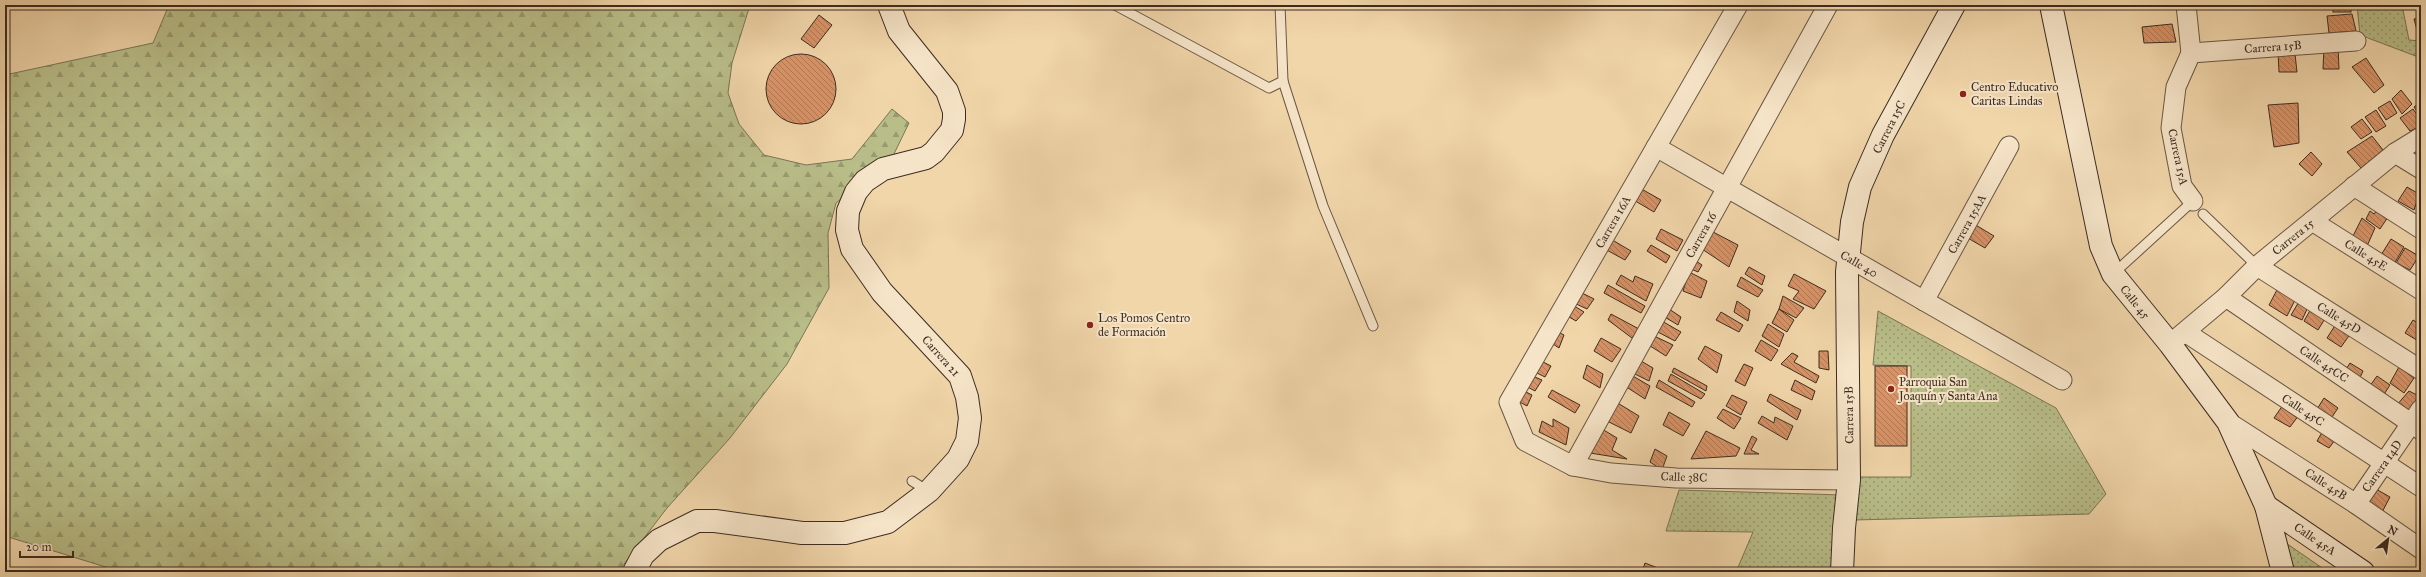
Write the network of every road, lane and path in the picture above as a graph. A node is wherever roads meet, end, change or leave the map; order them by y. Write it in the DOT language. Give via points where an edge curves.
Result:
graph roads {
  1 [pos="889,5"];
  2 [pos="1115,5"];
  3 [pos="1280,5"];
  4 [pos="1738,5"];
  5 [pos="1828,5"];
  6 [pos="1954,5"];
  7 [pos="2051,5"];
  8 [pos="2186,5"];
  9 [pos="2356,41"];
  10 [pos="2191,53"];
  11 [pos="1283,81"];
  12 [pos="2421,137"];
  13 [pos="2009,146"];
  14 [pos="1656,147"];
  15 [pos="2396,153"];
  16 [pos="2421,170"];
  17 [pos="2354,186"];
  18 [pos="1727,187"];
  19 [pos="2198,207"];
  20 [pos="2312,221"];
  21 [pos="2421,229"];
  22 [pos="1848,257"];
  23 [pos="2257,266"];
  24 [pos="2113,274"];
  25 [pos="2421,290"];
  26 [pos="2226,298"];
  27 [pos="1924,301"];
  28 [pos="1373,326"];
  29 [pos="2178,338"];
  30 [pos="2421,370"];
  31 [pos="2062,380"];
  32 [pos="2418,421"];
  33 [pos="2228,422"];
  34 [pos="1525,440"];
  35 [pos="2385,464"];
  36 [pos="1573,466"];
  37 [pos="1849,480"];
  38 [pos="2421,487"];
  39 [pos="2356,504"];
  40 [pos="2266,506"];
  41 [pos="2421,549"];
  42 [pos="634,572"];
  43 [pos="1842,572"];
  44 [pos="2282,572"];
  45 [pos="2363,572"];
  1 -- 42 [label="street, Carrera 21" via="899,31 947,91 954,111 952,130 930,155 883,169 865,181 856,192 848,211 847,230 852,249 882,292 960,376 970,418 967,441 958,459 921,486 888,522 845,533 802,533 715,521 697,521 658,540 643,555"];
  2 -- 11 [label="lane" via="1269,88"];
  3 -- 11 [label="lane"];
  4 -- 14 [label="street, Carrera 16A"];
  5 -- 18 [label="street, Carrera 16"];
  6 -- 22 [label="street, Carrera 15C" via="1883,136 1860,187"];
  7 -- 24 [label="street, Calle 45" via="2098,230"];
  8 -- 10 [label="street"];
  9 -- 10 [label="street, Carrera 15B"];
  10 -- 19 [label="street, Carrera 15A" via="2176,87 2171,128 2182,186"];
  11 -- 28 [label="lane" via="1323,206"];
  12 -- 15 [label="street, Carrera 15"];
  13 -- 27 [label="street, Carrera 15AA"];
  14 -- 18 [label="street, Calle 40"];
  14 -- 34 [label="street, Carrera 16A" via="1509,402"];
  15 -- 16 [label="street"];
  15 -- 17 [label="street, Carrera 15"];
  17 -- 20 [label="street, Carrera 15"];
  17 -- 21 [label="street"];
  18 -- 22 [label="street, Calle 40"];
  18 -- 36 [label="street, Carrera 16"];
  19 -- 23 [label="lane"];
  19 -- 24 [label="lane, Carrera 15A"];
  20 -- 23 [label="street, Carrera 15"];
  20 -- 25 [label="street, Calle 45E"];
  22 -- 27 [label="street, Calle 40"];
  22 -- 37 [label="street, Carrera 15B"];
  23 -- 26 [label="street, Carrera 15"];
  23 -- 30 [label="street, Calle 45D"];
  24 -- 29 [label="street, Calle 45"];
  26 -- 29 [label="street, Carrera 15"];
  26 -- 32 [label="street, Calle 45CC"];
  27 -- 31 [label="street, Calle 40"];
  29 -- 33 [label="street, Calle 45"];
  29 -- 35 [label="street, Calle 45C"];
  32 -- 35 [label="street, Carrera 14D"];
  33 -- 39 [label="street, Calle 45B"];
  33 -- 40 [label="street, Calle 45"];
  34 -- 36 [label="street, Calle 38C"];
  35 -- 38 [label="street, Calle 45C"];
  35 -- 39 [label="street, Carrera 14D"];
  36 -- 37 [label="street, Calle 38C" via="1611,473 1676,478"];
  37 -- 43 [label="street, Carrera 15B"];
  39 -- 41 [label="street, Calle 45B"];
  40 -- 44 [label="street, Calle 45"];
  40 -- 45 [label="street, Calle 45A"];
}
